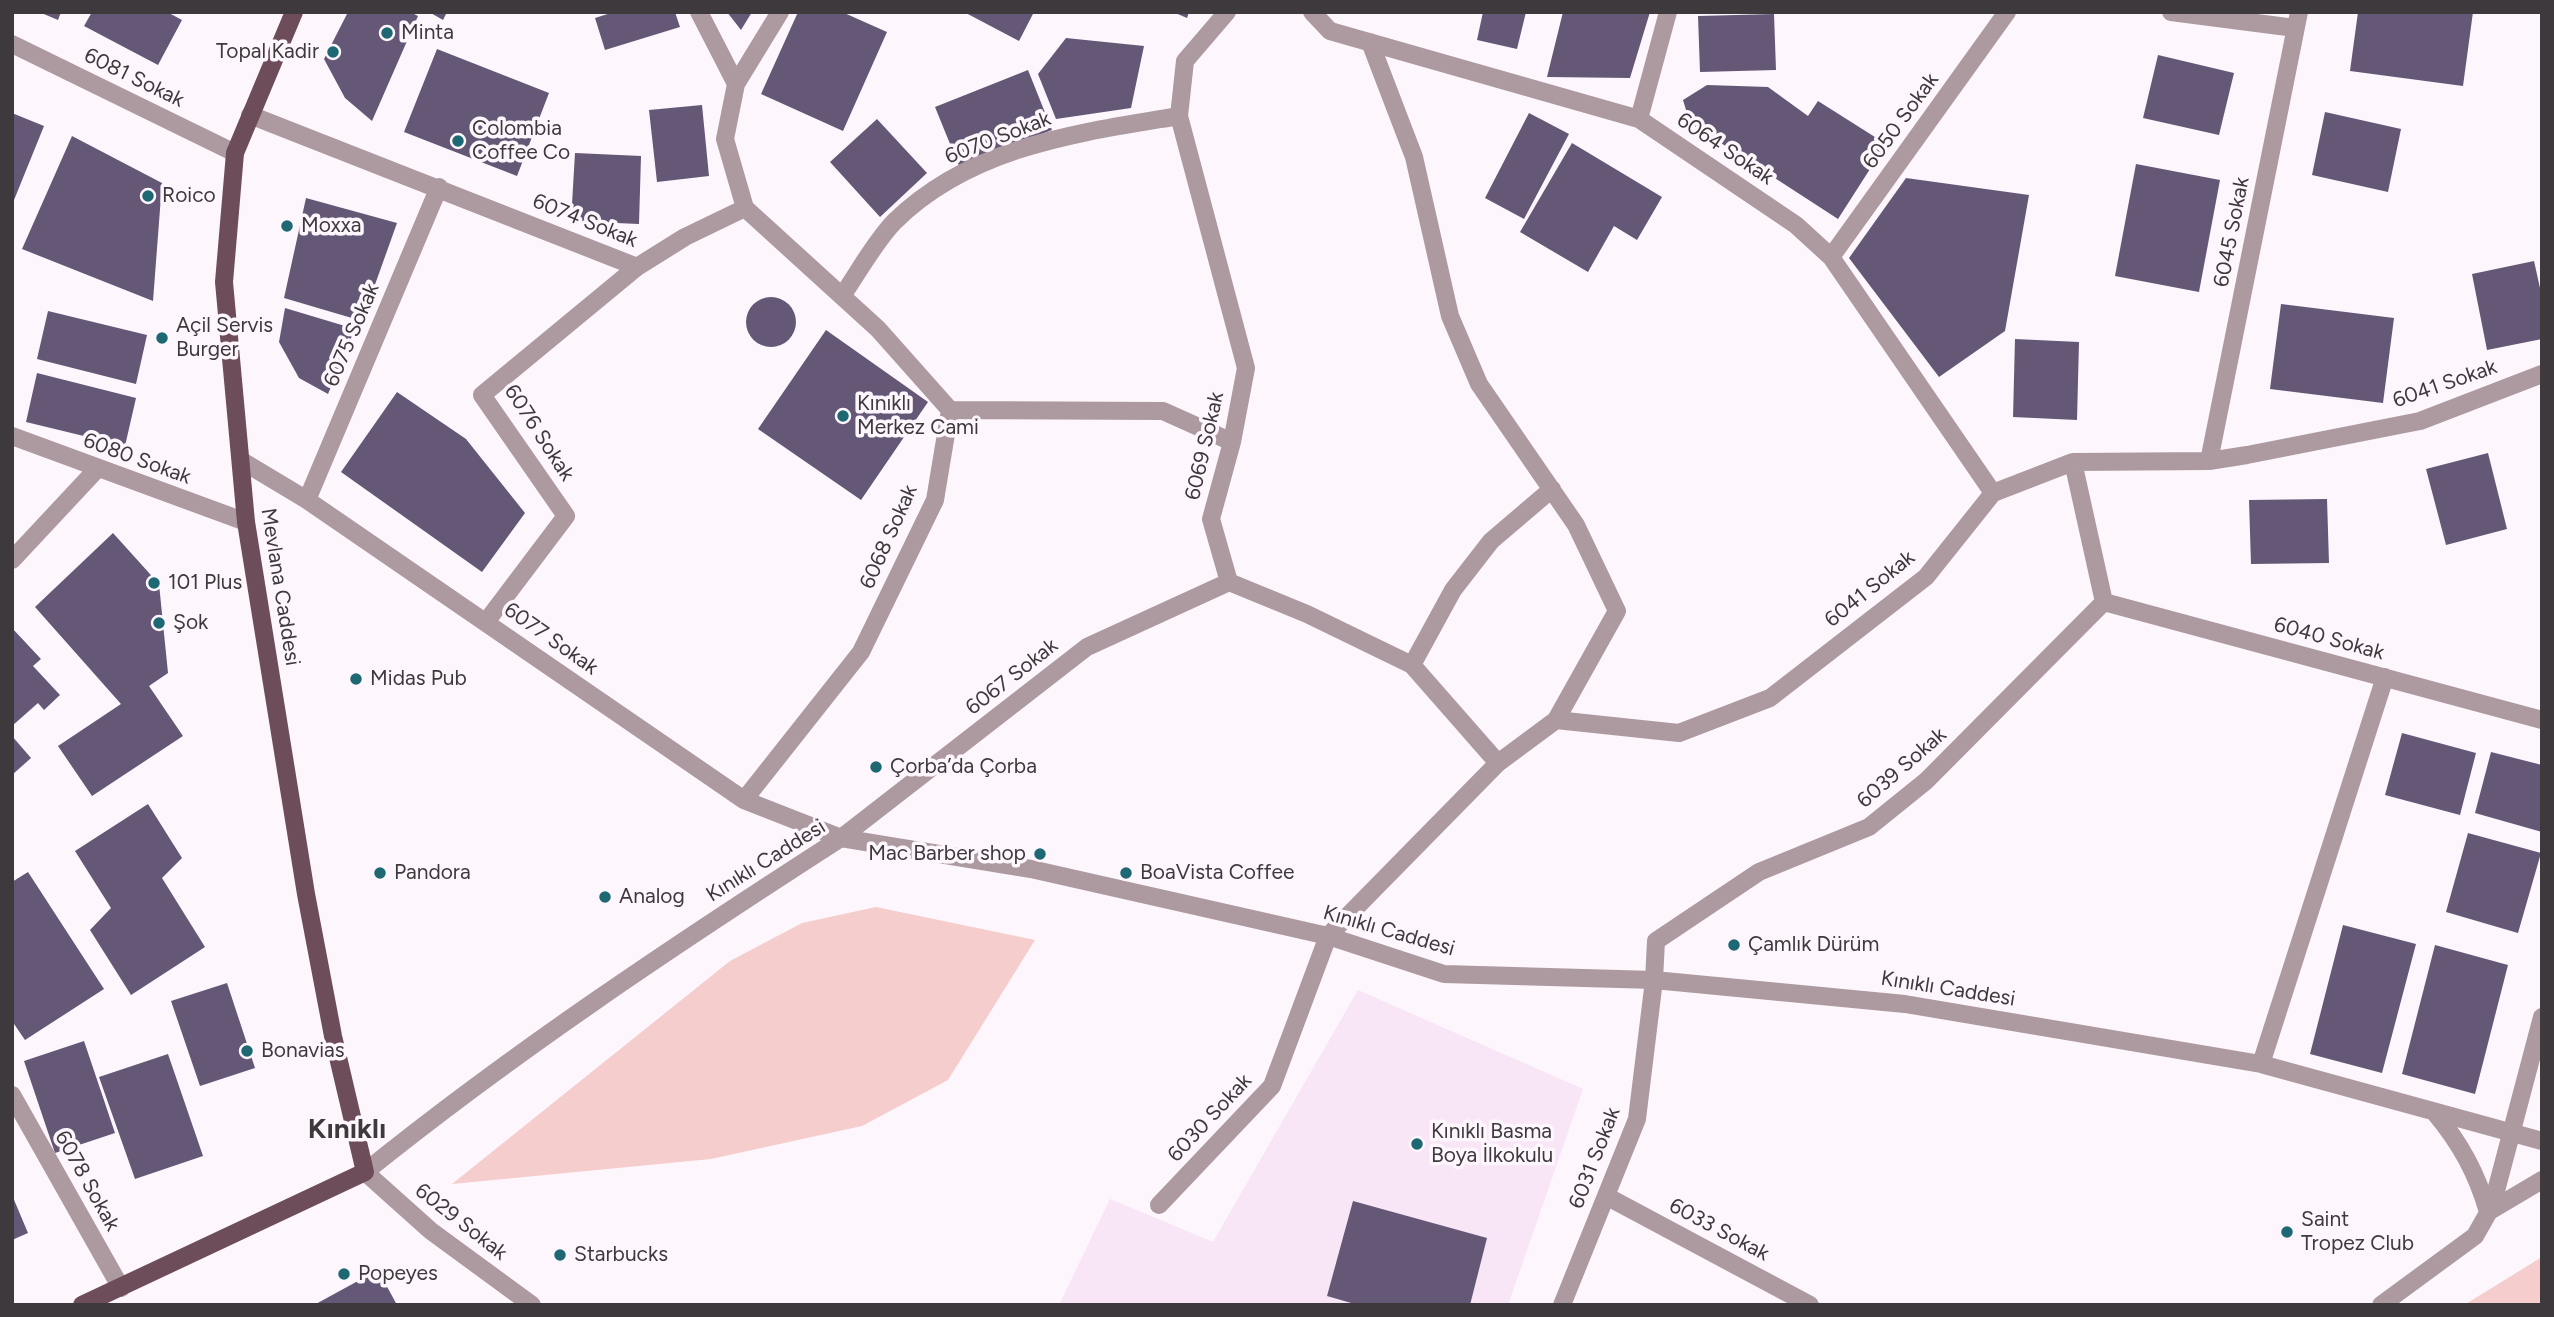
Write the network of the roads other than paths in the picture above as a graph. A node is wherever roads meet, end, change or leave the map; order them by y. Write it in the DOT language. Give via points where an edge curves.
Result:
graph roads {
  1 [pos="294,12"];
  2 [pos="699,12"];
  3 [pos="780,12"];
  4 [pos="1227,12"];
  5 [pos="1312,12"];
  6 [pos="1668,12"];
  7 [pos="2007,12"];
  8 [pos="2171,12"];
  9 [pos="2297,20"];
  10 [pos="1370,42"];
  11 [pos="12,44"];
  12 [pos="736,84"];
  13 [pos="250,115"];
  14 [pos="1179,116"];
  15 [pos="1639,119"];
  16 [pos="235,153"];
  17 [pos="439,187"];
  18 [pos="745,208"];
  19 [pos="1831,257"];
  20 [pos="636,267"];
  21 [pos="842,296"];
  22 [pos="2542,374"];
  23 [pos="950,410"];
  24 [pos="12,436"];
  25 [pos="1232,442"];
  26 [pos="242,461"];
  27 [pos="2209,461"];
  28 [pos="2073,462"];
  29 [pos="97,469"];
  30 [pos="1552,489"];
  31 [pos="1993,493"];
  32 [pos="307,500"];
  33 [pos="246,522"];
  34 [pos="12,560"];
  35 [pos="1230,582"];
  36 [pos="2104,602"];
  37 [pos="486,622"];
  38 [pos="1412,665"];
  39 [pos="2385,677"];
  40 [pos="1556,720"];
  41 [pos="2542,720"];
  42 [pos="1497,763"];
  43 [pos="744,800"];
  44 [pos="841,838"];
  45 [pos="1328,936"];
  46 [pos="1654,981"];
  47 [pos="2542,1017"];
  48 [pos="2261,1064"];
  49 [pos="12,1096"];
  50 [pos="2435,1113"];
  51 [pos="2512,1135"];
  52 [pos="2542,1141"];
  53 [pos="365,1172"];
  54 [pos="2542,1180"];
  55 [pos="1606,1196"];
  56 [pos="1159,1205"];
  57 [pos="2488,1212"];
  58 [pos="121,1288"];
  59 [pos="82,1305"];
  60 [pos="533,1305"];
  61 [pos="1562,1305"];
  62 [pos="1810,1305"];
  63 [pos="2381,1305"];
  1 -- 13 [label="main road, Mevlana Caddesi"];
  2 -- 12 [label="street"];
  3 -- 12 [label="street"];
  4 -- 14 [label="street, 6069 Sokak" via="1185,61"];
  5 -- 10 [label="street, 6064 Sokak" via="1330,31"];
  6 -- 15 [label="street"];
  7 -- 19 [label="street, 6050 Sokak"];
  8 -- 9 [label="street"];
  9 -- 27 [label="street, 6045 Sokak"];
  10 -- 15 [label="street, 6064 Sokak"];
  10 -- 30 [label="street" via="1414,157 1450,316 1479,384"];
  11 -- 16 [label="street, 6081 Sokak"];
  12 -- 18 [label="street" via="725,139"];
  13 -- 16 [label="main road, Mevlana Caddesi"];
  13 -- 17 [label="street, 6074 Sokak"];
  14 -- 21 [label="street, 6070 Sokak" via="1061,136 951,177 894,223"];
  14 -- 25 [label="street, 6069 Sokak" via="1246,368"];
  15 -- 19 [label="street, 6064 Sokak" via="1796,225"];
  16 -- 26 [label="main road, Mevlana Caddesi" via="224,282"];
  17 -- 20 [label="street, 6074 Sokak"];
  17 -- 32 [label="street, 6075 Sokak"];
  18 -- 20 [label="street, 6074 Sokak"];
  18 -- 21 [label="street"];
  19 -- 31 [label="street, 6064 Sokak"];
  20 -- 37 [label="street, 6076 Sokak" via="482,395 566,516"];
  21 -- 23 [label="street"];
  22 -- 27 [label="street, 6041 Sokak" via="2420,421"];
  23 -- 25 [label="street" via="1163,411"];
  23 -- 43 [label="street, 6068 Sokak" via="935,500 860,652"];
  24 -- 29 [label="street, 6080 Sokak"];
  25 -- 35 [label="street, 6069 Sokak" via="1211,519"];
  26 -- 32 [label="street, 6077 Sokak"];
  26 -- 33 [label="main road, Mevlana Caddesi"];
  27 -- 28 [label="street, 6041 Sokak"];
  28 -- 31 [label="street, 6041 Sokak"];
  28 -- 36 [label="street"];
  29 -- 33 [label="street, 6080 Sokak"];
  29 -- 34 [label="street"];
  30 -- 38 [label="street" via="1491,541 1460,580"];
  30 -- 40 [label="street" via="1576,525 1617,611"];
  31 -- 40 [label="street, 6041 Sokak" via="1926,577 1770,698 1679,733"];
  32 -- 37 [label="street, 6077 Sokak"];
  33 -- 53 [label="main road, Mevlana Caddesi" via="306,894"];
  35 -- 38 [label="street"];
  35 -- 44 [label="street, 6067 Sokak" via="1087,647"];
  36 -- 39 [label="street, 6040 Sokak"];
  36 -- 46 [label="street, 6039 Sokak" via="1926,781 1869,827 1759,872 1656,941"];
  37 -- 43 [label="street, 6077 Sokak"];
  38 -- 42 [label="street"];
  39 -- 41 [label="street, 6040 Sokak"];
  39 -- 48 [label="street"];
  40 -- 42 [label="street"];
  42 -- 45 [label="street"];
  43 -- 44 [label="street, 6077 Sokak"];
  44 -- 45 [label="street, Kınıklı Caddesi" via="1031,870"];
  44 -- 53 [label="street, Kınıklı Caddesi" via="457,1098"];
  45 -- 46 [label="street, Kınıklı Caddesi" via="1444,974"];
  45 -- 56 [label="street, 6030 Sokak" via="1272,1086"];
  46 -- 48 [label="street, Kınıklı Caddesi" via="1905,1003"];
  46 -- 55 [label="street, 6031 Sokak" via="1637,1119"];
  47 -- 51 [label="street"];
  48 -- 50 [label="street, Kınıklı Caddesi"];
  49 -- 58 [label="street, 6078 Sokak"];
  50 -- 51 [label="street, Kınıklı Caddesi"];
  50 -- 57 [label="street" via="2464,1151"];
  51 -- 52 [label="street, Kınıklı Caddesi"];
  51 -- 57 [label="street"];
  53 -- 58 [label="main road"];
  53 -- 60 [label="street, 6029 Sokak" via="431,1231"];
  54 -- 57 [label="street"];
  55 -- 61 [label="street, 6031 Sokak"];
  55 -- 62 [label="street, 6033 Sokak"];
  57 -- 63 [label="street" via="2467,1244"];
  58 -- 59 [label="main road"];
}
